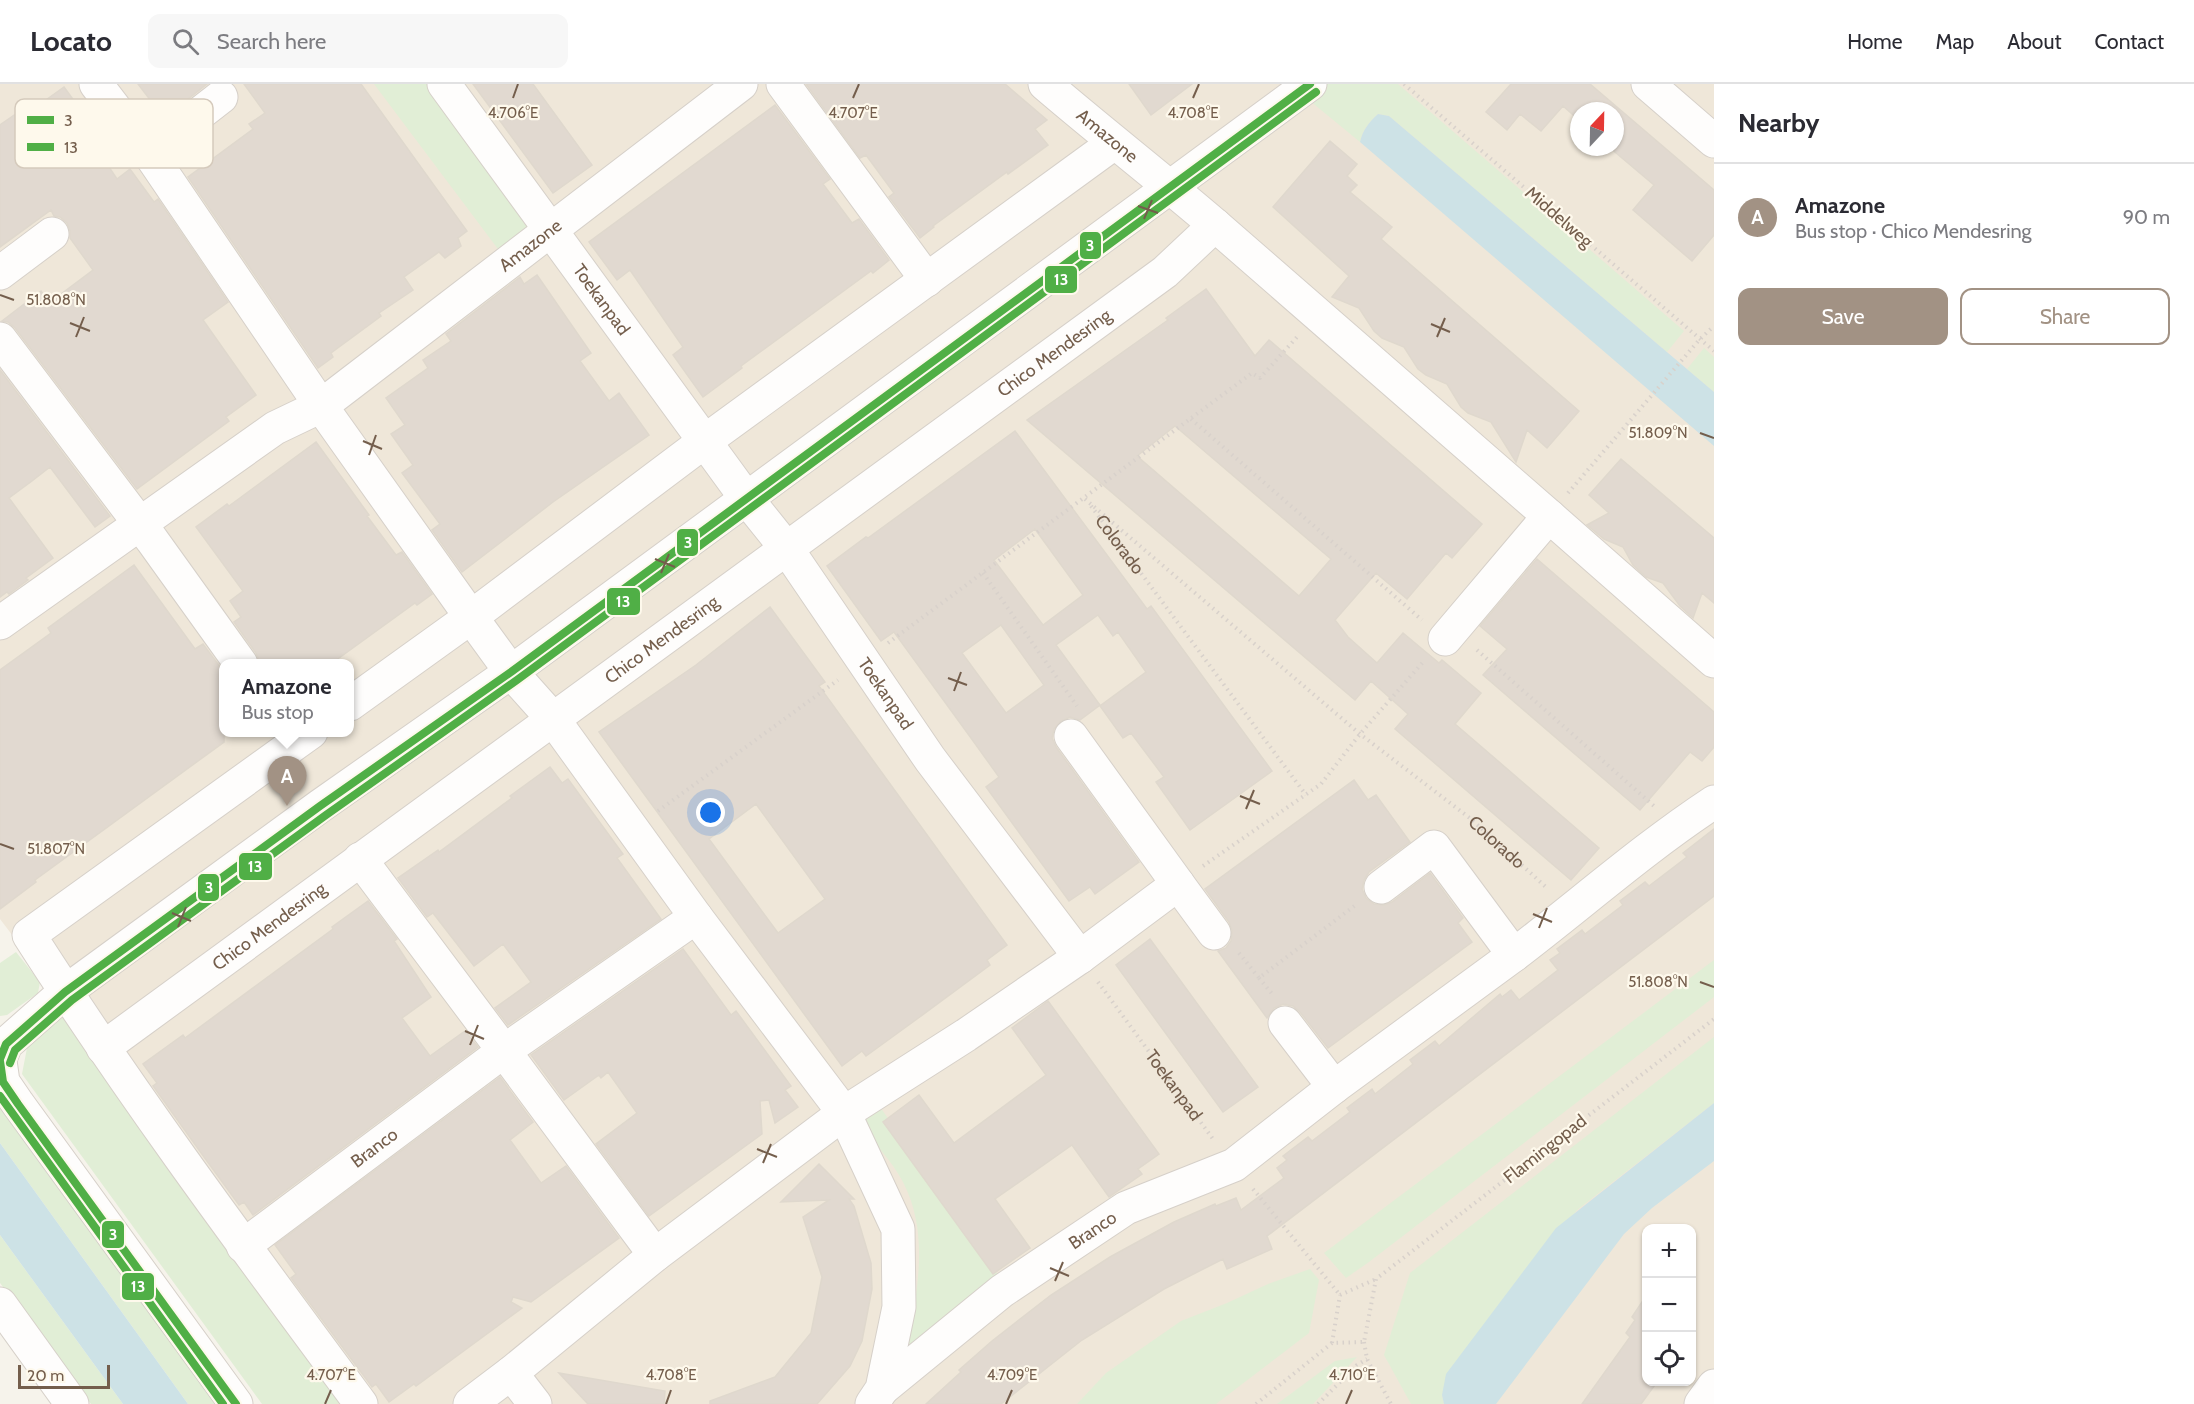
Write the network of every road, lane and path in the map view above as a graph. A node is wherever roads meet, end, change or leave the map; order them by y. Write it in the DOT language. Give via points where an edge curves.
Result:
graph roads {
  1 [pos="96,84"];
  2 [pos="444,84"];
  3 [pos="741,84"];
  4 [pos="783,84"];
  5 [pos="1045,84"];
  6 [pos="1310,84"];
  7 [pos="1404,84"];
  8 [pos="1648,84"];
  9 [pos="221,97"];
  10 [pos="108,99"];
  11 [pos="213,103"];
  12 [pos="1714,141"];
  13 [pos="1114,143"];
  14 [pos="159,168"];
  15 [pos="1171,188"];
  16 [pos="1215,225"];
  17 [pos="549,230"];
  18 [pos="52,234"];
  19 [pos="0,273"];
  20 [pos="927,280"];
  21 [pos="1318,313"];
  22 [pos="1714,326"];
  23 [pos="0,339"];
  24 [pos="1700,339"];
  25 [pos="1714,351"];
  26 [pos="321,406"];
  27 [pos="705,441"];
  28 [pos="746,498"];
  29 [pos="1085,499"];
  30 [pos="1549,516"];
  31 [pos="139,524"];
  32 [pos="787,549"];
  33 [pos="983,573"];
  34 [pos="471,617"];
  35 [pos="0,623"];
  36 [pos="1445,639"];
  37 [pos="238,659"];
  38 [pos="864,661"];
  39 [pos="1714,661"];
  40 [pos="511,672"];
  41 [pos="354,701"];
  42 [pos="553,719"];
  43 [pos="1360,734"];
  44 [pos="1071,736"];
  45 [pos="299,737"];
  46 [pos="1305,795"];
  47 [pos="1714,802"];
  48 [pos="633,829"];
  49 [pos="360,859"];
  50 [pos="1178,884"];
  51 [pos="1381,886"];
  52 [pos="1572,911"];
  53 [pos="696,917"];
  54 [pos="1214,933"];
  55 [pos="1514,955"];
  56 [pos="1080,957"];
  57 [pos="65,992"];
  58 [pos="1714,1018"];
  59 [pos="1285,1023"];
  60 [pos="103,1048"];
  61 [pos="504,1051"];
  62 [pos="0,1060"];
  63 [pos="1334,1087"];
  64 [pos="844,1113"];
  65 [pos="1234,1165"];
  66 [pos="243,1246"];
  67 [pos="655,1255"];
  68 [pos="1376,1279"];
  69 [pos="1340,1295"];
  70 [pos="0,1304"];
  71 [pos="1364,1342"];
  72 [pos="1332,1343"];
  73 [pos="1366,1359"];
  74 [pos="511,1373"];
  75 [pos="1714,1386"];
  76 [pos="877,1397"];
  77 [pos="72,1404"];
  78 [pos="236,1404"];
  79 [pos="361,1404"];
  80 [pos="470,1404"];
  81 [pos="535,1404"];
  82 [pos="1256,1404"];
  83 [pos="1318,1404"];
  84 [pos="1391,1404"];
  85 [pos="1701,1404"];
  1 -- 10 [label="street"];
  2 -- 17 [label="street, Toekanpad"];
  3 -- 17 [label="street, Amazone"];
  4 -- 20 [label="street"];
  5 -- 13 [label="street, Amazone"];
  6 -- 15 [label="street"];
  7 -- 24 [label="path, Middelweg"];
  8 -- 12 [label="street"];
  9 -- 11 [label="street"];
  13 -- 15 [label="street, Amazone"];
  13 -- 20 [label="street"];
  14 -- 26 [label="street"];
  15 -- 16 [label="street"];
  15 -- 28 [label="street"];
  16 -- 21 [label="street"];
  16 -- 32 [label="street, Chico Mendesring" via="1166,272"];
  17 -- 26 [label="street, Amazone"];
  17 -- 27 [label="street, Toekanpad"];
  18 -- 19 [label="street"];
  20 -- 27 [label="street"];
  21 -- 29 [label="path" via="1260,378 1252,373"];
  21 -- 30 [label="street"];
  22 -- 24 [label="path"];
  23 -- 31 [label="street"];
  24 -- 25 [label="path, Middelweg"];
  24 -- 30 [label="path"];
  26 -- 31 [label="street, Amazone" via="275,428"];
  26 -- 34 [label="street"];
  27 -- 28 [label="street, Toekanpad"];
  27 -- 34 [label="street"];
  28 -- 32 [label="street, Toekanpad"];
  28 -- 40 [label="street"];
  29 -- 33 [label="path"];
  29 -- 43 [label="path, Colorado"];
  29 -- 46 [label="path, Colorado"];
  30 -- 36 [label="street"];
  30 -- 39 [label="street"];
  31 -- 35 [label="street, Amazone"];
  31 -- 37 [label="street"];
  32 -- 38 [label="street, Toekanpad"];
  32 -- 42 [label="street, Chico Mendesring"];
  33 -- 38 [label="path"];
  33 -- 44 [label="path" via="1089,723"];
  34 -- 40 [label="street"];
  34 -- 41 [label="street"];
  36 -- 43 [label="path"];
  38 -- 48 [label="path"];
  38 -- 56 [label="street, Toekanpad" via="930,759"];
  40 -- 42 [label="street, Branco"];
  40 -- 57 [label="street"];
  42 -- 48 [label="street, Branco"];
  42 -- 49 [label="street, Chico Mendesring"];
  43 -- 46 [label="path" via="1321,784"];
  43 -- 52 [label="path, Colorado" via="1471,819"];
  44 -- 50 [label="street"];
  45 -- 57 [label="street" via="29,935"];
  46 -- 50 [label="path"];
  47 -- 52 [label="street" via="1650,847"];
  48 -- 53 [label="street, Branco"];
  49 -- 60 [label="street, Chico Mendesring"];
  49 -- 61 [label="street"];
  50 -- 54 [label="street"];
  50 -- 56 [label="street"];
  51 -- 54 [label="path" via="1259,978 1224,935"];
  51 -- 55 [label="street" via="1434,847"];
  52 -- 55 [label="street"];
  53 -- 61 [label="street, Branco"];
  53 -- 64 [label="street, Branco"];
  55 -- 63 [label="street"];
  56 -- 64 [label="street"];
  56 -- 65 [label="path, Toekanpad"];
  57 -- 60 [label="street"];
  57 -- 62 [label="street" via="6,1044"];
  58 -- 68 [label="path, Flamingopad"];
  59 -- 63 [label="street"];
  60 -- 66 [label="street"];
  61 -- 66 [label="street, Branco"];
  61 -- 67 [label="street"];
  62 -- 78 [label="street" via="3,1082 18,1104"];
  63 -- 65 [label="street"];
  64 -- 67 [label="street"];
  64 -- 76 [label="street, Branco" via="898,1229 899,1307"];
  65 -- 69 [label="path, Toekanpad"];
  65 -- 76 [label="street, Branco" via="1126,1208 1002,1291"];
  66 -- 79 [label="street"];
  67 -- 74 [label="street"];
  68 -- 69 [label="path, Flamingopad"];
  68 -- 71 [label="path"];
  69 -- 72 [label="path"];
  70 -- 77 [label="street"];
  71 -- 72 [label="path"];
  71 -- 73 [label="path"];
  72 -- 82 [label="path"];
  73 -- 83 [label="path"];
  73 -- 84 [label="path"];
  74 -- 80 [label="street"];
  74 -- 81 [label="street"];
  75 -- 85 [label="street"];
}
